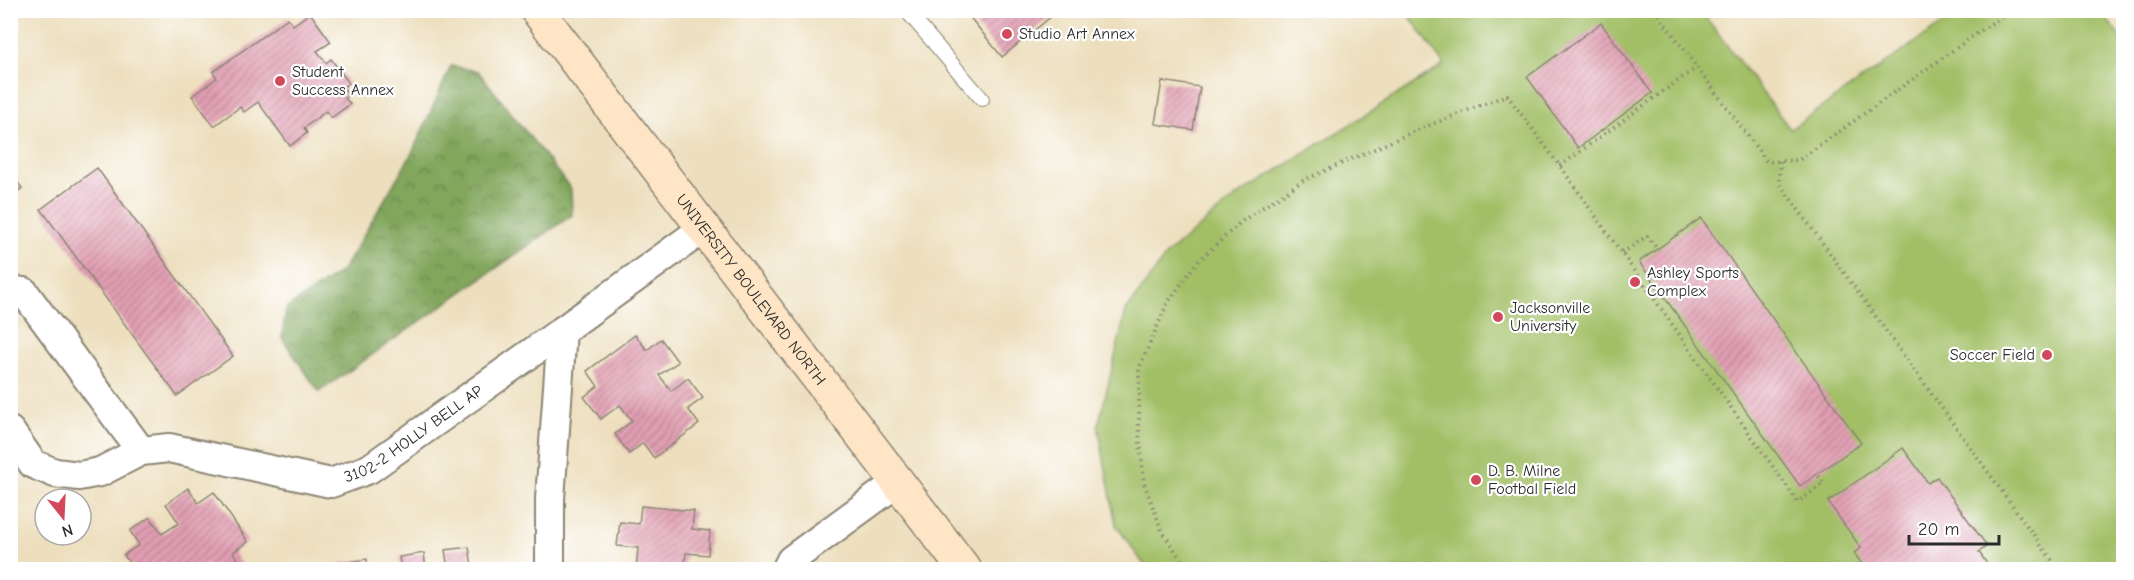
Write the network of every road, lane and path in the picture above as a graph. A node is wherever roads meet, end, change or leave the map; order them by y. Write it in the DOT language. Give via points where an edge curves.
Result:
graph roads {
  1 [pos="537,10"];
  2 [pos="906,10"];
  3 [pos="1655,10"];
  4 [pos="2010,10"];
  5 [pos="1696,67"];
  6 [pos="982,99"];
  7 [pos="1780,161"];
  8 [pos="1560,166"];
  9 [pos="704,228"];
  10 [pos="1658,248"];
  11 [pos="1622,253"];
  12 [pos="10,290"];
  13 [pos="562,331"];
  14 [pos="10,431"];
  15 [pos="141,451"];
  16 [pos="1817,474"];
  17 [pos="899,481"];
  18 [pos="550,570"];
  19 [pos="786,570"];
  20 [pos="965,570"];
  21 [pos="1188,570"];
  22 [pos="2059,570"];
  1 -- 9 [label="main road, UNIVERSITY BOULEVARD NORTH"];
  2 -- 6 [label="lane"];
  3 -- 5 [label="path"];
  4 -- 7 [label="path" via="1799,160"];
  5 -- 7 [label="path" via="1767,162"];
  5 -- 8 [label="path"];
  7 -- 22 [label="path" via="1779,183"];
  8 -- 11 [label="path"];
  8 -- 21 [label="path" via="1507,95 1305,180 1242,221 1197,262 1167,304 1139,368 1144,483 1162,531"];
  9 -- 13 [label="street, 3102-2 HOLLY BELL AP"];
  9 -- 17 [label="main road, UNIVERSITY BOULEVARD NORTH"];
  10 -- 11 [label="path" via="1647,236"];
  11 -- 16 [label="path" via="1798,501 1824,483"];
  12 -- 15 [label="street" via="24,292"];
  13 -- 15 [label="street, 3102-2 HOLLY BELL AP" via="369,469 331,483 170,448"];
  13 -- 18 [label="street" via="550,499"];
  14 -- 15 [label="street, 3102-2 HOLLY BELL AP" via="33,464 55,473 80,476 100,472"];
  17 -- 19 [label="street" via="791,560"];
  17 -- 20 [label="main road, UNIVERSITY BOULEVARD NORTH"];
}
